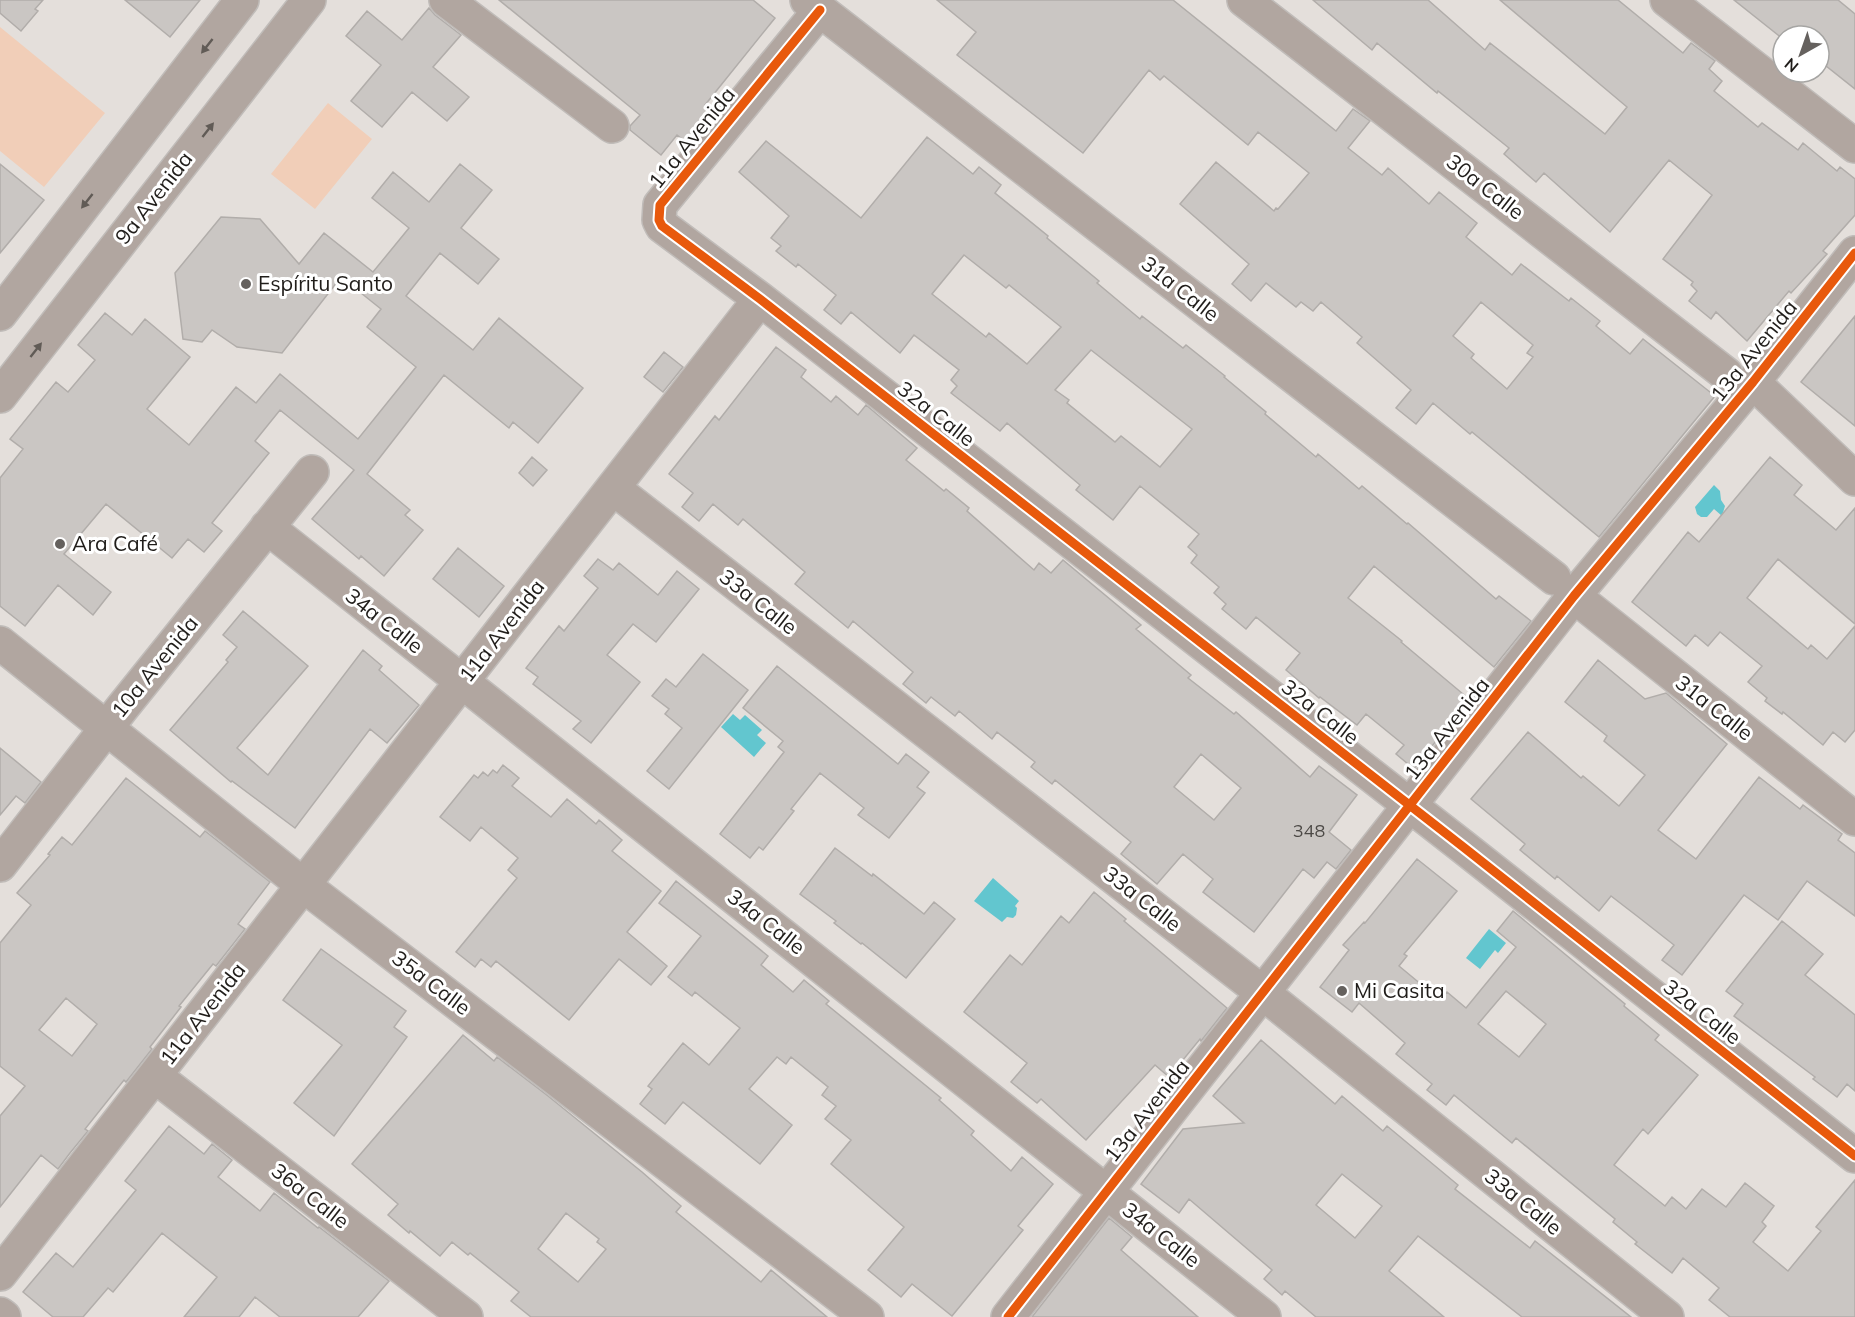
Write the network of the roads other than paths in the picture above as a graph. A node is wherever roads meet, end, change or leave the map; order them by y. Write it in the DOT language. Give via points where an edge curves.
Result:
graph roads {
  1 [pos="242,0"];
  2 [pos="309,0"];
  3 [pos="446,0"];
  4 [pos="1244,0"];
  5 [pos="1666,0"];
  6 [pos="813,5"];
  7 [pos="612,126"];
  8 [pos="1855,146"];
  9 [pos="1855,253"];
  10 [pos="39,263"];
  11 [pos="80,294"];
  12 [pos="760,299"];
  13 [pos="0,314"];
  14 [pos="1739,378"];
  15 [pos="0,396"];
  16 [pos="312,472"];
  17 [pos="1855,479"];
  18 [pos="613,488"];
  19 [pos="267,527"];
  20 [pos="1564,587"];
  21 [pos="0,643"];
  22 [pos="462,682"];
  23 [pos="106,728"];
  24 [pos="1410,806"];
  25 [pos="1855,819"];
  26 [pos="0,865"];
  27 [pos="303,885"];
  28 [pos="1263,993"];
  29 [pos="155,1076"];
  30 [pos="1855,1156"];
  31 [pos="1107,1192"];
  32 [pos="0,1274"];
  33 [pos="0,1314"];
  34 [pos="4,1317"];
  35 [pos="466,1317"];
  36 [pos="867,1317"];
  37 [pos="1008,1317"];
  38 [pos="1264,1317"];
  39 [pos="1667,1317"];
  1 -- 10 [label="street, one-way"];
  11 -- 2 [label="street, 9a Avenida, one-way"];
  3 -- 7 [label="street"];
  4 -- 14 [label="street, 30a Calle"];
  5 -- 8 [label="street"];
  6 -- 12 [label="street, 11a Avenida" via="660,205 662,226"];
  6 -- 20 [label="street, 31a Calle"];
  9 -- 14 [label="street, 13a Avenida"];
  10 -- 11 [label="street"];
  10 -- 13 [label="street"];
  15 -- 11 [label="street, 9a Avenida, one-way"];
  12 -- 18 [label="street, 11a Avenida"];
  12 -- 24 [label="street, 32a Calle"];
  14 -- 17 [label="street, 30a Calle"];
  14 -- 20 [label="street, 13a Avenida"];
  16 -- 19 [label="street, 10a Avenida"];
  18 -- 22 [label="street, 11a Avenida"];
  18 -- 28 [label="street, 33a Calle"];
  19 -- 22 [label="street, 34a Calle"];
  19 -- 23 [label="street, 10a Avenida"];
  20 -- 24 [label="street, 13a Avenida"];
  20 -- 25 [label="street, 31a Calle"];
  21 -- 23 [label="street, 35a Calle"];
  22 -- 27 [label="street, 11a Avenida"];
  22 -- 31 [label="street, 34a Calle"];
  23 -- 26 [label="street, 10a Avenida"];
  23 -- 27 [label="street, 35a Calle"];
  24 -- 28 [label="street, 13a Avenida"];
  24 -- 30 [label="street, 32a Calle"];
  27 -- 29 [label="street, 11a Avenida"];
  27 -- 36 [label="street, 35a Calle"];
  28 -- 31 [label="street, 13a Avenida"];
  28 -- 39 [label="street, 33a Calle"];
  29 -- 32 [label="street, 11a Avenida"];
  29 -- 35 [label="street, 36a Calle"];
  31 -- 37 [label="street, 13a Avenida"];
  31 -- 38 [label="street, 34a Calle"];
  33 -- 34 [label="street"];
}
